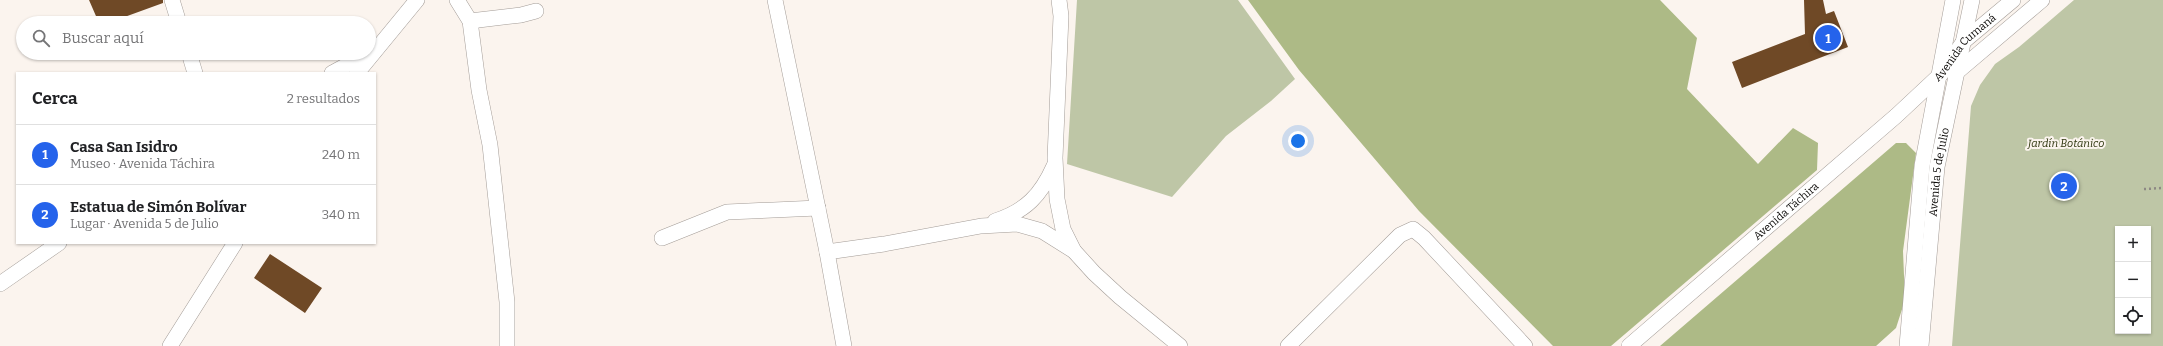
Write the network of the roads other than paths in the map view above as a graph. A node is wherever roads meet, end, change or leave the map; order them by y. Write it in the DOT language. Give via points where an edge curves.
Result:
graph roads {
  1 [pos="172,0"];
  2 [pos="417,0"];
  3 [pos="457,0"];
  4 [pos="775,0"];
  5 [pos="1059,0"];
  6 [pos="1953,0"];
  7 [pos="1972,0"];
  8 [pos="2013,0"];
  9 [pos="2042,0"];
  10 [pos="536,11"];
  11 [pos="177,16"];
  12 [pos="470,21"];
  13 [pos="1964,41"];
  14 [pos="376,47"];
  15 [pos="191,60"];
  16 [pos="357,60"];
  17 [pos="366,60"];
  18 [pos="195,72"];
  19 [pos="334,72"];
  20 [pos="358,72"];
  21 [pos="1957,72"];
  22 [pos="1941,74"];
  23 [pos="1055,163"];
  24 [pos="818,208"];
  25 [pos="981,226"];
  26 [pos="662,238"];
  27 [pos="58,244"];
  28 [pos="234,244"];
  29 [pos="1074,251"];
  30 [pos="827,252"];
  31 [pos="0,284"];
  32 [pos="170,346"];
  33 [pos="507,346"];
  34 [pos="844,346"];
  35 [pos="1180,346"];
  36 [pos="1288,346"];
  37 [pos="1525,346"];
  38 [pos="1629,346"];
  39 [pos="1907,346"];
  40 [pos="1921,346"];
  1 -- 11 [label="street"];
  2 -- 14 [label="street"];
  3 -- 12 [label="street"];
  4 -- 24 [label="street"];
  5 -- 23 [label="street"];
  6 -- 22 [label="street, Avenida 5 de Julio"];
  7 -- 13 [label="street, Avenida 5 de Julio"];
  8 -- 13 [label="street, Avenida Cumaná"];
  9 -- 21 [label="street, Avenida Cumaná"];
  10 -- 12 [label="street"];
  12 -- 33 [label="street" via="479,90 490,145 506,302"];
  13 -- 21 [label="street, Avenida 5 de Julio"];
  13 -- 22 [label="street, Avenida Cumaná"];
  15 -- 18 [label="street"];
  16 -- 19 [label="street"];
  17 -- 20 [label="street"];
  21 -- 22 [label="street, Avenida Cumaná"];
  21 -- 40 [label="street, Avenida 5 de Julio" via="1937,167"];
  22 -- 38 [label="street, Avenida Táchira" via="1896,116"];
  22 -- 39 [label="street, Avenida 5 de Julio" via="1922,166"];
  23 -- 25 [label="street" via="1044,186 1033,200 1010,216"];
  23 -- 29 [label="street" via="1057,199 1063,229"];
  24 -- 26 [label="street" via="728,212"];
  24 -- 30 [label="street"];
  25 -- 29 [label="street" via="1017,224 1042,231"];
  25 -- 30 [label="street"];
  27 -- 31 [label="street"];
  28 -- 32 [label="street"];
  29 -- 35 [label="street" via="1120,297"];
  30 -- 34 [label="street"];
  36 -- 37 [label="street" via="1400,234 1413,229"];
}
